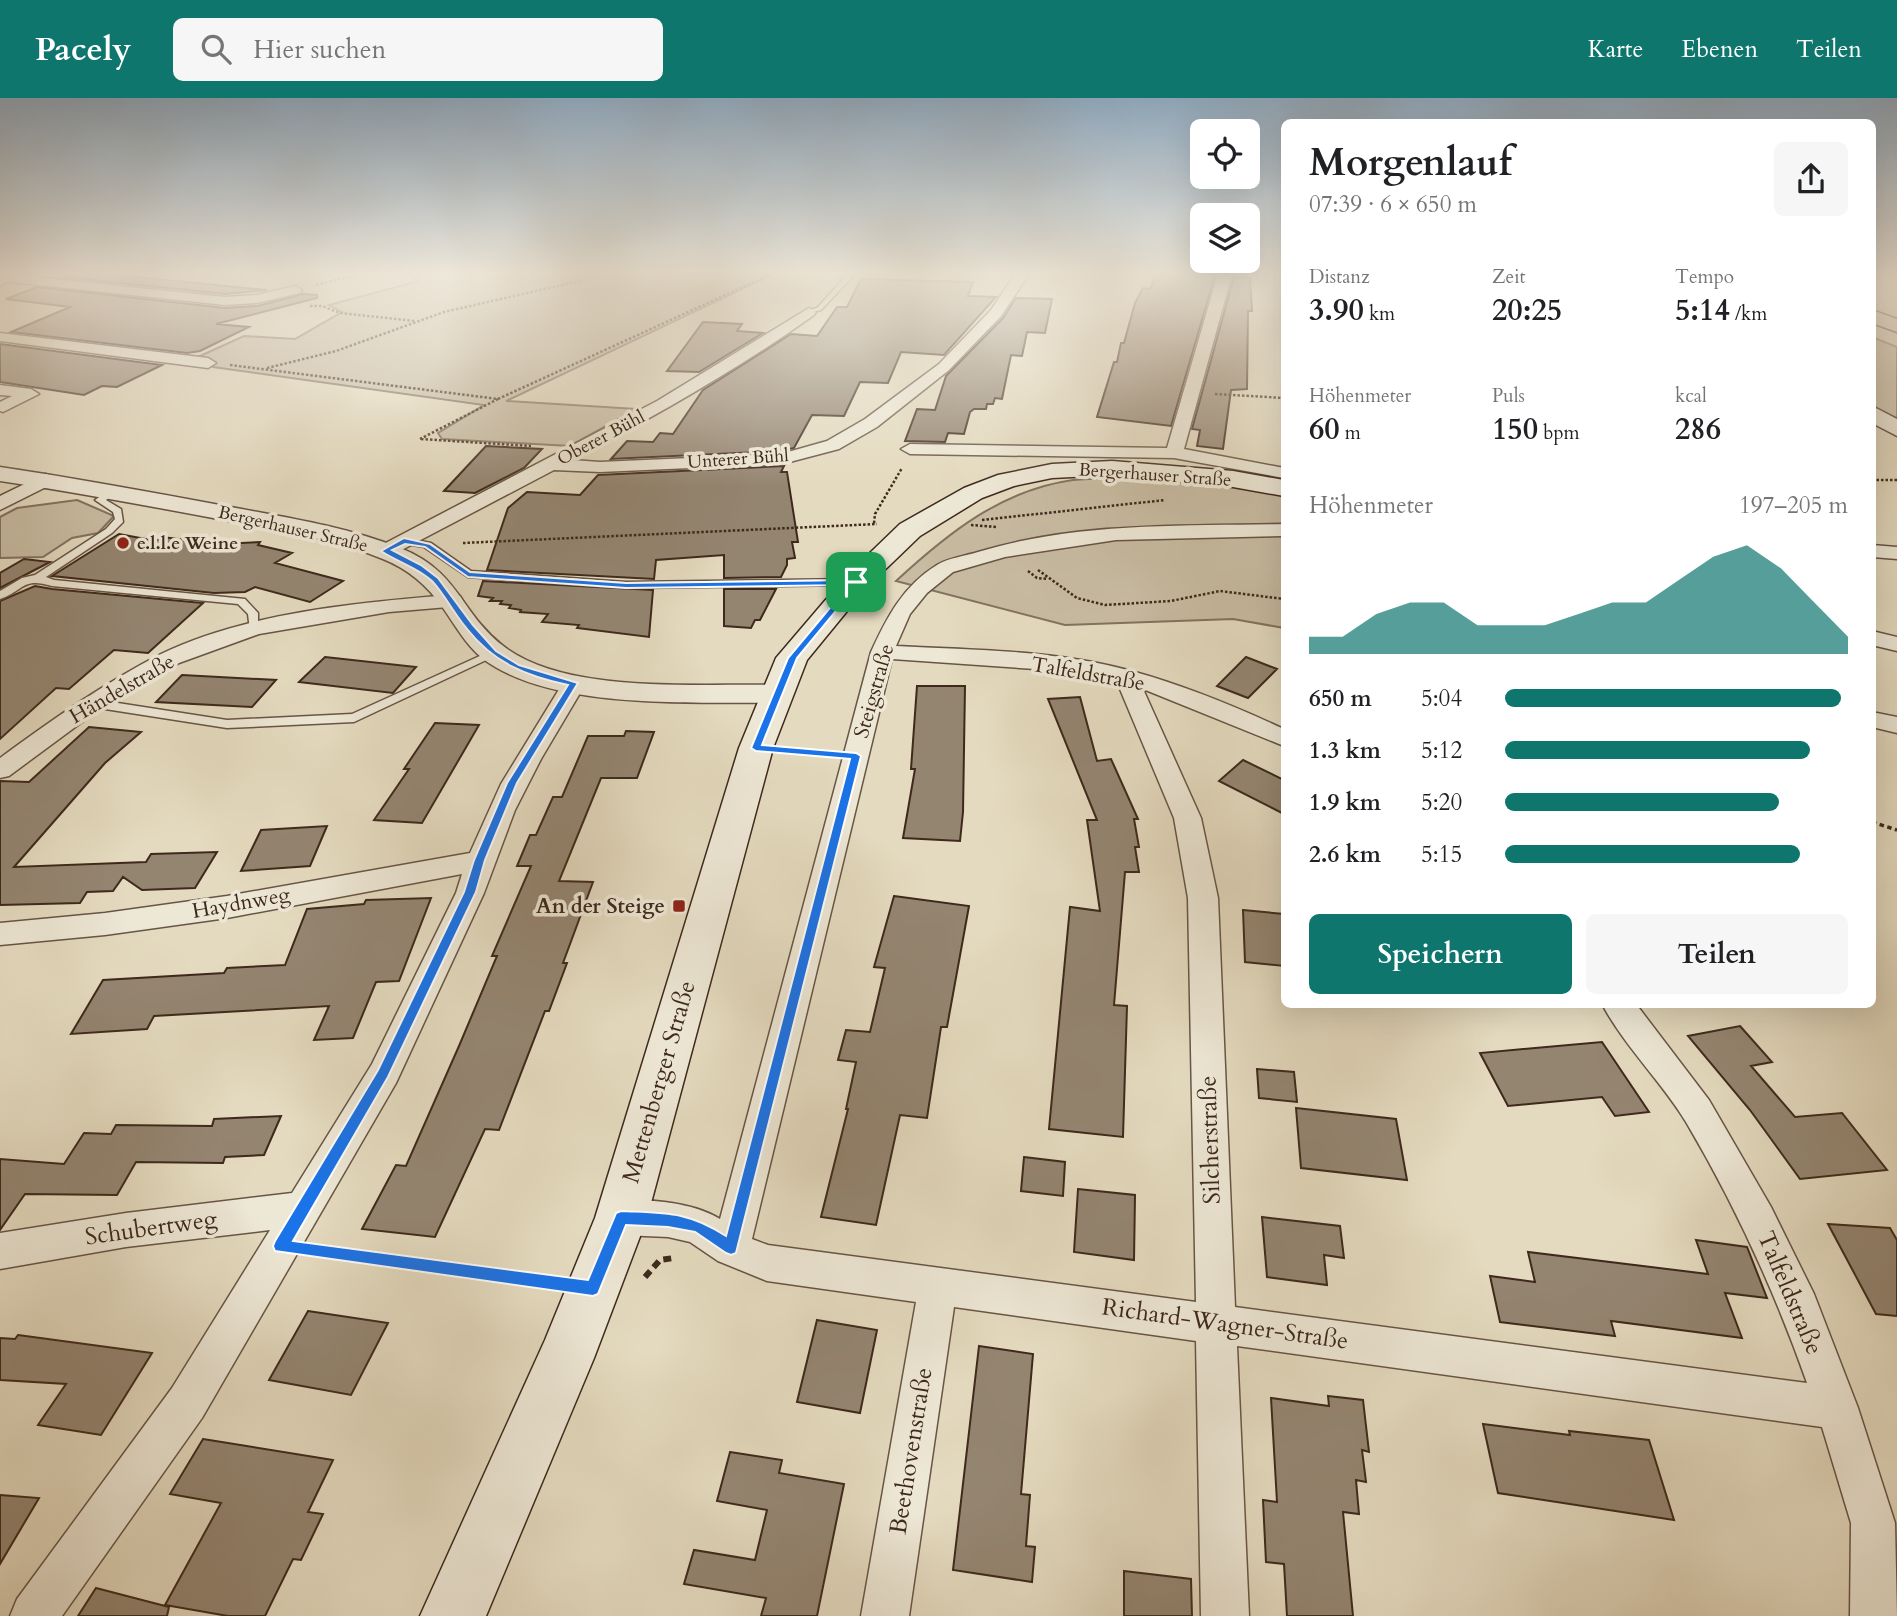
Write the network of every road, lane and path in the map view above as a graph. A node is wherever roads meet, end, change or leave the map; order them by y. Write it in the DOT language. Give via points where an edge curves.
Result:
graph roads {
  1 [pos="68,345"];
  2 [pos="349,345"];
  3 [pos="616,345"];
  4 [pos="759,345"];
  5 [pos="965,345"];
  6 [pos="1205,345"];
  7 [pos="208,363"];
  8 [pos="228,365"];
  9 [pos="259,369"];
  10 [pos="0,390"];
  11 [pos="1191,393"];
  12 [pos="1281,398"];
  13 [pos="498,399"];
  14 [pos="3,407"];
  15 [pos="1876,416"];
  16 [pos="1897,429"];
  17 [pos="910,449"];
  18 [pos="580,450"];
  19 [pos="1174,453"];
  20 [pos="552,464"];
  21 [pos="1281,472"];
  22 [pos="0,474"];
  23 [pos="45,480"];
  24 [pos="1876,480"];
  25 [pos="1897,480"];
  26 [pos="1281,488"];
  27 [pos="112,491"];
  28 [pos="1173,499"];
  29 [pos="0,504"];
  30 [pos="874,523"];
  31 [pos="960,523"];
  32 [pos="909,530"];
  33 [pos="1281,530"];
  34 [pos="460,543"];
  35 [pos="395,546"];
  36 [pos="1010,549"];
  37 [pos="1876,551"];
  38 [pos="1897,553"];
  39 [pos="38,578"];
  40 [pos="856,582"];
  41 [pos="0,596"];
  42 [pos="1281,599"];
  43 [pos="452,601"];
  44 [pos="254,628"];
  45 [pos="1876,639"];
  46 [pos="1897,644"];
  47 [pos="882,652"];
  48 [pos="493,653"];
  49 [pos="1127,677"];
  50 [pos="574,683"];
  51 [pos="776,694"];
  52 [pos="92,703"];
  53 [pos="1876,720"];
  54 [pos="1897,726"];
  55 [pos="1281,737"];
  56 [pos="756,748"];
  57 [pos="856,756"];
  58 [pos="0,770"];
  59 [pos="1876,822"];
  60 [pos="1897,830"];
  61 [pos="480,860"];
  62 [pos="0,934"];
  63 [pos="1621,1008"];
  64 [pos="303,1209"];
  65 [pos="621,1218"];
  66 [pos="281,1246"];
  67 [pos="731,1248"];
  68 [pos="0,1251"];
  69 [pos="938,1286"];
  70 [pos="593,1289"];
  71 [pos="1216,1322"];
  72 [pos="1837,1408"];
  73 [pos="1885,1523"];
  74 [pos="34,1616"];
  75 [pos="453,1616"];
  76 [pos="885,1616"];
  77 [pos="1225,1616"];
  78 [pos="1874,1616"];
  1 -- 7 [label="street"];
  2 -- 9 [label="path"];
  3 -- 13 [label="path"];
  4 -- 18 [label="street, Oberer Bühl"];
  5 -- 20 [label="street, Unterer Bühl" via="871,423 833,445 782,459 600,467"];
  6 -- 11 [label="street"];
  8 -- 9 [label="path"];
  9 -- 13 [label="path"];
  10 -- 14 [label="street" via="31,394"];
  11 -- 12 [label="path"];
  11 -- 19 [label="street"];
  13 -- 18 [label="path" via="421,439"];
  15 -- 16 [label="main road"];
  17 -- 19 [label="street"];
  17 -- 30 [label="path"];
  18 -- 20 [label="street, Oberer Bühl"];
  19 -- 21 [label="street"];
  20 -- 35 [label="street, Oberer Bühl"];
  22 -- 23 [label="street, Bergerhauser Straße"];
  23 -- 27 [label="street, Bergerhauser Straße"];
  23 -- 29 [label="street"];
  24 -- 25 [label="path"];
  26 -- 32 [label="main road, Bergerhauser Straße" via="1165,472 1052,471 973,493"];
  27 -- 35 [label="street, Bergerhauser Straße"];
  27 -- 39 [label="lane" via="100,500 118,511 120,520"];
  28 -- 31 [label="path"];
  30 -- 32 [label="path"];
  30 -- 34 [label="path"];
  32 -- 40 [label="main road, Bergerhauser Straße"];
  33 -- 36 [label="street, Steigstraße" via="1116,534"];
  35 -- 40 [label="lane" via="427,545 468,574 626,585"];
  35 -- 43 [label="street, Bergerhauser Straße"];
  36 -- 42 [label="path" via="1077,598 1105,605 1171,601 1220,590"];
  36 -- 47 [label="street, Steigstraße" via="946,568 919,589 900,612"];
  37 -- 38 [label="street"];
  39 -- 41 [label="lane"];
  39 -- 44 [label="lane" via="241,601 253,613"];
  40 -- 51 [label="main road, Bergerhauser Straße" via="792,658"];
  43 -- 44 [label="street, Händelstraße" via="389,606"];
  43 -- 48 [label="street, Bergerhauser Straße"];
  44 -- 52 [label="street, Händelstraße" via="171,659"];
  45 -- 46 [label="street"];
  47 -- 49 [label="street, Talfeldstraße" via="1021,662"];
  47 -- 57 [label="street, Steigstraße"];
  48 -- 50 [label="street, Bergerhauser Straße" via="542,677"];
  48 -- 52 [label="lane" via="354,718 227,724"];
  49 -- 55 [label="street, Talfeldstraße" via="1178,693"];
  49 -- 71 [label="street, Silcherstraße" via="1184,808 1203,898"];
  50 -- 51 [label="street, Bergerhauser Straße" via="636,690"];
  50 -- 61 [label="street" via="512,783"];
  51 -- 56 [label="main road, Mettenberger Straße"];
  52 -- 58 [label="street, Händelstraße"];
  53 -- 54 [label="street"];
  56 -- 57 [label="path"];
  56 -- 65 [label="main road, Mettenberger Straße"];
  57 -- 67 [label="street, Steigstraße"];
  59 -- 60 [label="path"];
  61 -- 62 [label="street, Haydnweg" via="227,908"];
  61 -- 64 [label="street" via="470,892 384,1073"];
  63 -- 72 [label="street, Talfeldstraße" via="1697,1110 1758,1219 1800,1308"];
  64 -- 66 [label="street"];
  64 -- 68 [label="street, Schubertweg" via="126,1230"];
  65 -- 67 [label="street, Richard-Wagner-Straße" via="698,1226"];
  65 -- 70 [label="main road, Mettenberger Straße"];
  66 -- 70 [label="path"];
  66 -- 74 [label="street" via="187,1402"];
  67 -- 69 [label="street, Richard-Wagner-Straße" via="767,1263"];
  69 -- 71 [label="street, Richard-Wagner-Straße"];
  69 -- 76 [label="street, Beethovenstraße"];
  70 -- 75 [label="main road, Mettenberger Straße"];
  71 -- 72 [label="street, Richard-Wagner-Straße"];
  71 -- 77 [label="street, Silcherstraße"];
  72 -- 73 [label="street, Talfeldstraße"];
  73 -- 78 [label="street, Talfeldstraße"];
}
